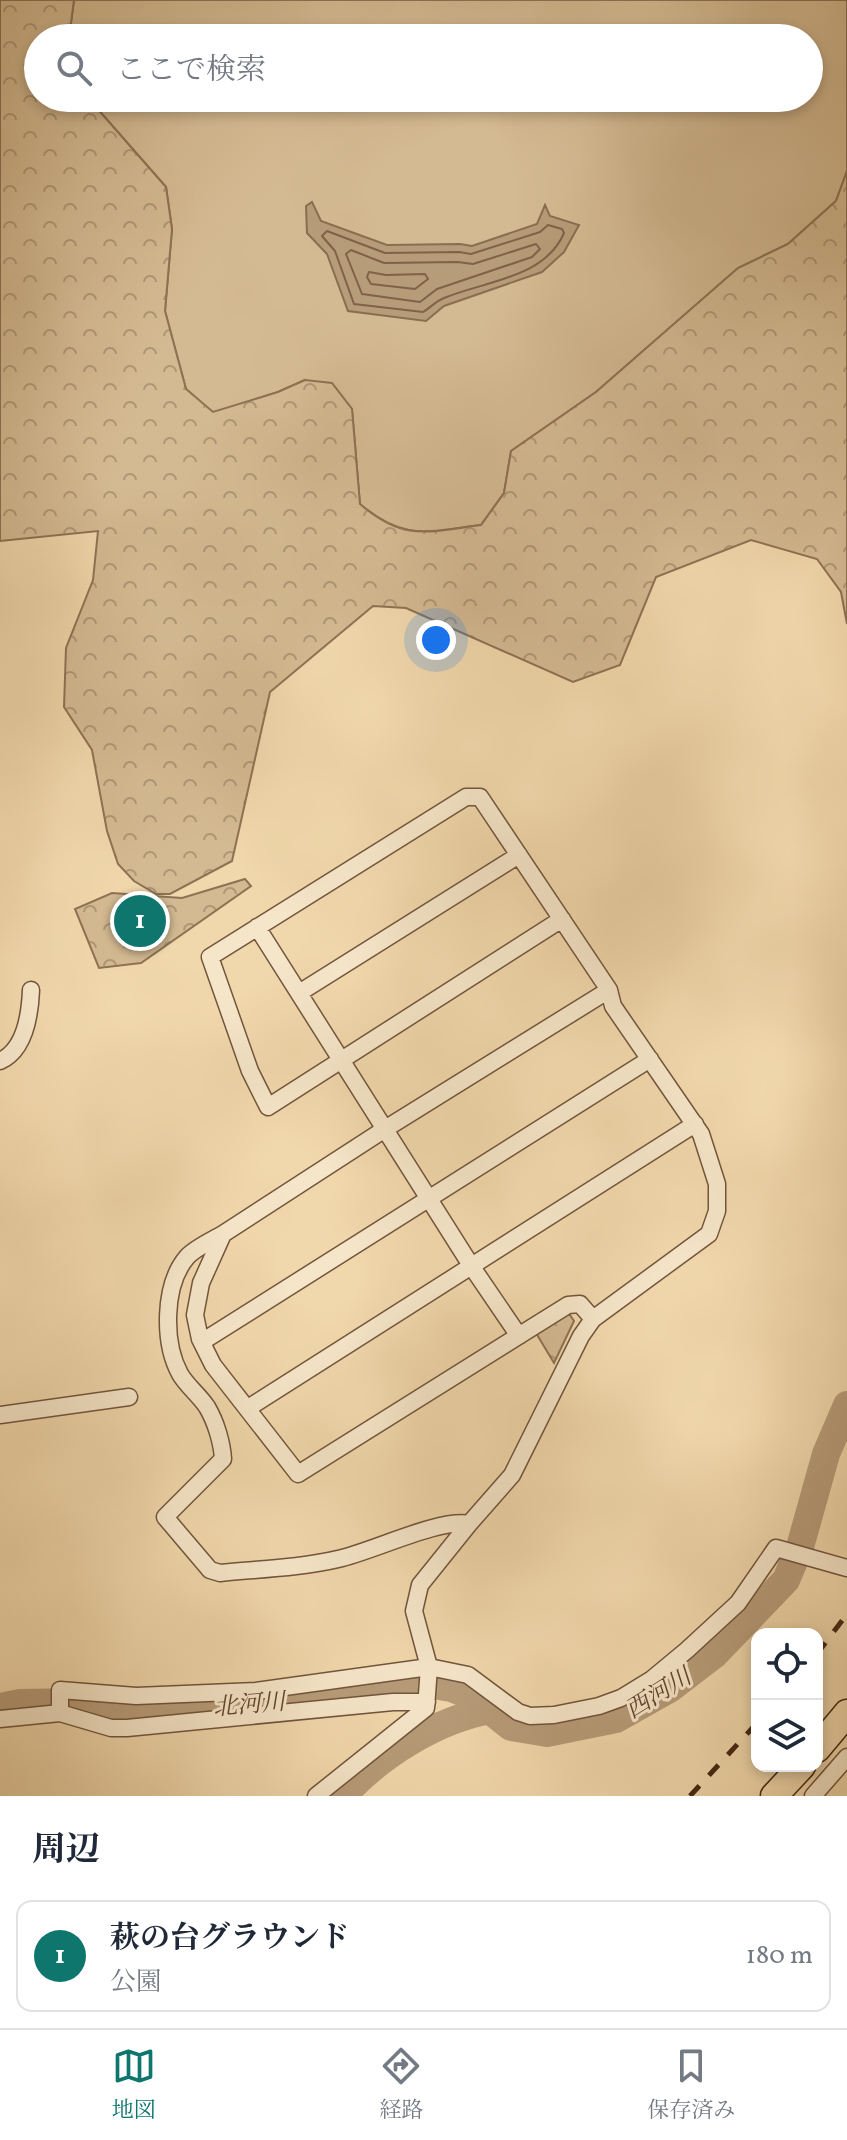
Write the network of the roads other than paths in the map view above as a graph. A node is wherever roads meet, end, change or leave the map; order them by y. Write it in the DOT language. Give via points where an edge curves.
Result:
graph roads {
  1 [pos="519,855"];
  2 [pos="562,919"];
  3 [pos="257,927"];
  4 [pos="31,990"];
  5 [pos="609,990"];
  6 [pos="299,993"];
  7 [pos="650,1059"];
  8 [pos="341,1060"];
  9 [pos="0,1061"];
  10 [pos="695,1124"];
  11 [pos="385,1129"];
  12 [pos="429,1199"];
  13 [pos="223,1234"];
  14 [pos="472,1267"];
  15 [pos="593,1319"];
  16 [pos="519,1336"];
  17 [pos="200,1339"];
  18 [pos="129,1397"];
  19 [pos="248,1408"];
  20 [pos="0,1415"];
  21 [pos="469,1524"];
  22 [pos="847,1568"];
  23 [pos="429,1670"];
  24 [pos="428,1700"];
  25 [pos="60,1704"];
  26 [pos="847,1713"];
  27 [pos="0,1719"];
  28 [pos="823,1742"];
  29 [pos="847,1757"];
  30 [pos="796,1772"];
  31 [pos="316,1796"];
  32 [pos="774,1796"];
  33 [pos="813,1796"];
  1 -- 2 [label="street"];
  1 -- 3 [label="street" via="480,797 466,797"];
  1 -- 6 [label="street"];
  2 -- 5 [label="street"];
  2 -- 8 [label="street"];
  3 -- 6 [label="street"];
  3 -- 8 [label="street" via="210,957 261,1096 268,1107"];
  4 -- 9 [label="street" via="21,1039"];
  5 -- 7 [label="street" via="613,1006"];
  5 -- 11 [label="street"];
  6 -- 8 [label="street"];
  7 -- 10 [label="street"];
  7 -- 12 [label="street"];
  8 -- 11 [label="street"];
  10 -- 14 [label="street"];
  10 -- 15 [label="street" via="717,1184 717,1211 709,1234"];
  11 -- 12 [label="street"];
  11 -- 13 [label="street"];
  12 -- 14 [label="street"];
  12 -- 17 [label="street"];
  13 -- 17 [label="street" via="201,1283 195,1315"];
  13 -- 21 [label="street" via="188,1255 178,1271 166,1322 170,1349 181,1375 208,1409 223,1459 165,1517 210,1570 220,1573 340,1559 442,1524"];
  14 -- 16 [label="street"];
  14 -- 19 [label="street"];
  15 -- 16 [label="street" via="580,1304 568,1305"];
  15 -- 21 [label="street" via="512,1475"];
  16 -- 19 [label="street" via="298,1474"];
  17 -- 19 [label="street" via="213,1365"];
  18 -- 20 [label="street"];
  21 -- 23 [label="street" via="420,1585 414,1611"];
  22 -- 23 [label="street" via="776,1548 738,1603 687,1650 652,1679 599,1706 530,1716 468,1675"];
  23 -- 24 [label="street"];
  23 -- 25 [label="street" via="256,1691 136,1696 101,1691"];
  24 -- 25 [label="street" via="127,1728 111,1728"];
  24 -- 31 [label="street" via="418,1716"];
  25 -- 27 [label="street"];
  26 -- 28 [label="highway"];
  29 -- 33 [label="street"];
  30 -- 32 [label="highway"];
}
